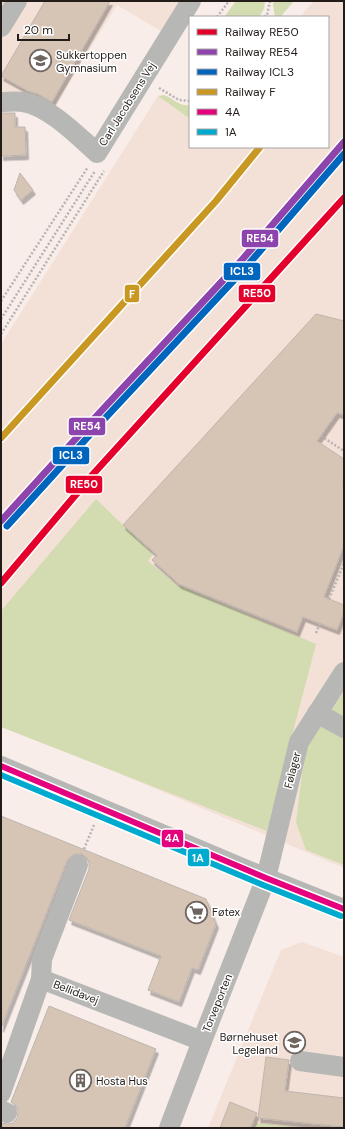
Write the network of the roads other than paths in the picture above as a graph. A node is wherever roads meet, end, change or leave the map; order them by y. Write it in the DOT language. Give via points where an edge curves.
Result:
graph roads {
  1 [pos="191,1"];
  2 [pos="12,3"];
  3 [pos="1,27"];
  4 [pos="1,102"];
  5 [pos="344,672"];
  6 [pos="318,714"];
  7 [pos="344,728"];
  8 [pos="1,766"];
  9 [pos="81,858"];
  10 [pos="266,878"];
  11 [pos="344,909"];
  12 [pos="42,979"];
  13 [pos="202,1041"];
  14 [pos="8,1052"];
  15 [pos="300,1062"];
  16 [pos="344,1067"];
  17 [pos="1,1093"];
  18 [pos="169,1128"];
  1 -- 4 [label="street, Carl Jacobsens Vej" via="102,160 63,123 43,110 24,102"];
  2 -- 3 [label="street"];
  5 -- 6 [label="street, Følager"];
  6 -- 7 [label="street"];
  6 -- 10 [label="street, Følager" via="299,742"];
  8 -- 10 [label="street"];
  9 -- 12 [label="street" via="42,959"];
  10 -- 11 [label="street"];
  10 -- 13 [label="street, Torveporten"];
  12 -- 13 [label="street, Bellidavej"];
  12 -- 14 [label="street, Bellidavej"];
  13 -- 18 [label="street, Torveporten"];
  14 -- 17 [label="street, Bellidavej"];
  15 -- 16 [label="street"];
}
